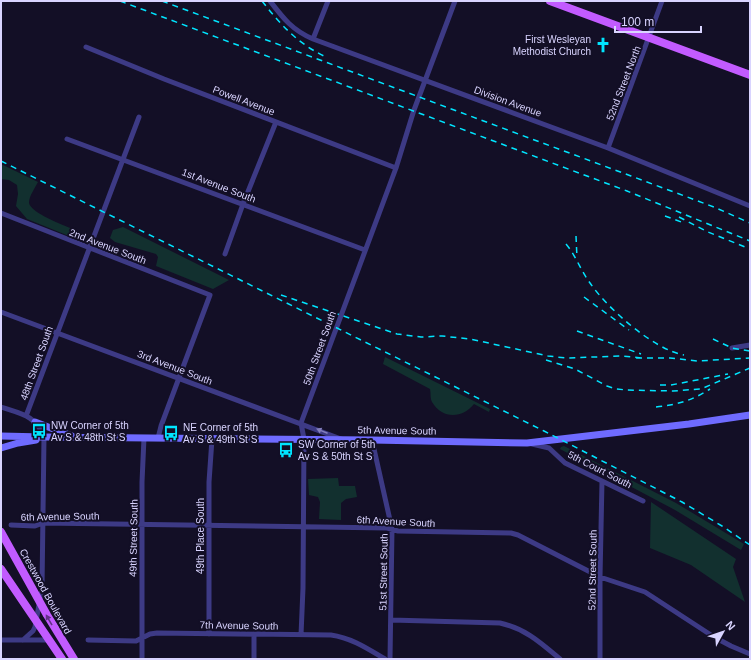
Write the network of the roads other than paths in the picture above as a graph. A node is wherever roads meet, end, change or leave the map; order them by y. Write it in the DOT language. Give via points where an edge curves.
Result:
graph roads {
  1 [pos="270,1"];
  2 [pos="328,1"];
  3 [pos="455,1"];
  4 [pos="550,1"];
  5 [pos="662,1"];
  6 [pos="650,38"];
  7 [pos="313,39"];
  8 [pos="86,47"];
  9 [pos="750,75"];
  10 [pos="425,80"];
  11 [pos="139,117"];
  12 [pos="276,122"];
  13 [pos="67,139"];
  14 [pos="608,148"];
  15 [pos="122,158"];
  16 [pos="396,168"];
  17 [pos="243,204"];
  18 [pos="750,206"];
  19 [pos="1,213"];
  20 [pos="88,248"];
  21 [pos="365,250"];
  22 [pos="225,254"];
  23 [pos="1,312"];
  24 [pos="57,332"];
  25 [pos="750,345"];
  26 [pos="732,348"];
  27 [pos="179,378"];
  28 [pos="1,406"];
  29 [pos="750,415"];
  30 [pos="26,416"];
  31 [pos="35,422"];
  32 [pos="301,423"];
  33 [pos="1,436"];
  34 [pos="43,437"];
  35 [pos="76,437"];
  36 [pos="144,438"];
  37 [pos="158,438"];
  38 [pos="212,438"];
  39 [pos="304,439"];
  40 [pos="343,440"];
  41 [pos="372,440"];
  42 [pos="527,443"];
  43 [pos="3,448"];
  44 [pos="602,481"];
  45 [pos="643,501"];
  46 [pos="43,523"];
  47 [pos="11,525"];
  48 [pos="143,525"];
  49 [pos="210,526"];
  50 [pos="303,528"];
  51 [pos="392,529"];
  52 [pos="1,532"];
  53 [pos="1,569"];
  54 [pos="600,577"];
  55 [pos="40,604"];
  56 [pos="391,620"];
  57 [pos="36,621"];
  58 [pos="209,634"];
  59 [pos="254,634"];
  60 [pos="301,635"];
  61 [pos="142,639"];
  62 [pos="1,640"];
  63 [pos="23,640"];
  64 [pos="49,640"];
  65 [pos="88,640"];
  66 [pos="750,654"];
  67 [pos="62,659"];
  68 [pos="74,659"];
  69 [pos="142,659"];
  70 [pos="254,659"];
  71 [pos="386,659"];
  72 [pos="390,659"];
  73 [pos="560,659"];
  74 [pos="600,659"];
  1 -- 7 [label="street, Division Avenue" via="299,33"];
  2 -- 7 [label="street"];
  3 -- 10 [label="street, 50th Street South"];
  4 -- 6 [label="main road"];
  5 -- 6 [label="street, 52nd Street North"];
  6 -- 9 [label="main road"];
  6 -- 14 [label="street, 52nd Street North"];
  7 -- 10 [label="street, Division Avenue"];
  8 -- 12 [label="street, Powell Avenue"];
  10 -- 14 [label="street, Division Avenue"];
  10 -- 16 [label="street, 50th Street South"];
  11 -- 15 [label="street, 48th Street South"];
  12 -- 16 [label="street, Powell Avenue"];
  12 -- 17 [label="street"];
  13 -- 15 [label="street, 1st Avenue South"];
  14 -- 18 [label="street, Division Avenue"];
  15 -- 17 [label="street, 1st Avenue South"];
  15 -- 20 [label="street, 48th Street South"];
  16 -- 21 [label="street, 50th Street South"];
  17 -- 21 [label="street, 1st Avenue South"];
  17 -- 22 [label="street"];
  19 -- 20 [label="street, 2nd Avenue South"];
  20 -- 24 [label="street, 48th Street South"];
  20 -- 27 [label="street, 2nd Avenue South" via="210,295"];
  21 -- 32 [label="street, 50th Street South"];
  23 -- 24 [label="street, 3rd Avenue South"];
  24 -- 27 [label="street, 3rd Avenue South"];
  24 -- 30 [label="street, 48th Street South"];
  25 -- 26 [label="street"];
  27 -- 32 [label="street, 3rd Avenue South"];
  27 -- 37 [label="street" via="160,426"];
  28 -- 30 [label="street"];
  29 -- 42 [label="street, 5th Avenue South"];
  30 -- 31 [label="street, 48th Street South"];
  31 -- 34 [label="street, 48th Street South"];
  31 -- 35 [label="street"];
  32 -- 39 [label="street"];
  40 -- 32 [label="street, 3rd Avenue South, one-way"];
  33 -- 34 [label="street, 5th Avenue South"];
  34 -- 35 [label="street, 5th Avenue South"];
  34 -- 43 [label="street, 5th Avenue South"];
  34 -- 46 [label="street"];
  35 -- 36 [label="street, 5th Avenue South"];
  36 -- 37 [label="street, 5th Avenue South"];
  36 -- 48 [label="street, 49th Street South"];
  37 -- 38 [label="street, 5th Avenue South"];
  38 -- 39 [label="street, 5th Avenue South"];
  38 -- 49 [label="street, 49th Place South"];
  39 -- 40 [label="street, 5th Avenue South"];
  39 -- 50 [label="street"];
  40 -- 41 [label="street, 5th Avenue South"];
  41 -- 42 [label="street, 5th Avenue South"];
  41 -- 51 [label="street, 51st Street South"];
  42 -- 44 [label="street, 5th Court South" via="549,448 565,463"];
  44 -- 45 [label="street, 5th Court South"];
  44 -- 54 [label="street, 52nd Street South"];
  46 -- 47 [label="street, 6th Avenue South" via="35,526"];
  46 -- 48 [label="street, 6th Avenue South"];
  46 -- 55 [label="street" via="43,583"];
  48 -- 49 [label="street, 6th Avenue South"];
  48 -- 61 [label="street, 49th Street South"];
  49 -- 50 [label="street, 6th Avenue South"];
  49 -- 58 [label="street, 49th Place South"];
  50 -- 51 [label="street, 6th Avenue South"];
  50 -- 60 [label="street"];
  51 -- 54 [label="street, 6th Avenue South" via="514,533"];
  51 -- 56 [label="street, 51st Street South"];
  52 -- 55 [label="main road, Crestwood Boulevard"];
  53 -- 57 [label="main road, Crestwood Boulevard"];
  54 -- 66 [label="street, 6th Avenue South" via="645,592 714,637"];
  54 -- 74 [label="street, 52nd Street South"];
  55 -- 57 [label="street"];
  68 -- 55 [label="main road, Crestwood Boulevard, one-way"];
  56 -- 72 [label="street, 51st Street South"];
  56 -- 73 [label="street" via="500,623 534,636"];
  57 -- 63 [label="street" via="33,632"];
  57 -- 64 [label="main road, Crestwood Boulevard"];
  58 -- 59 [label="street, 7th Avenue South"];
  58 -- 61 [label="street, 7th Avenue South" via="157,633"];
  59 -- 60 [label="street, 7th Avenue South"];
  59 -- 70 [label="street"];
  60 -- 71 [label="street, 7th Avenue South" via="343,637"];
  61 -- 65 [label="street, 7th Avenue South"];
  61 -- 69 [label="street, 49th Street South"];
  62 -- 63 [label="street"];
  63 -- 64 [label="street"];
  64 -- 67 [label="main road, Crestwood Boulevard"];
}
